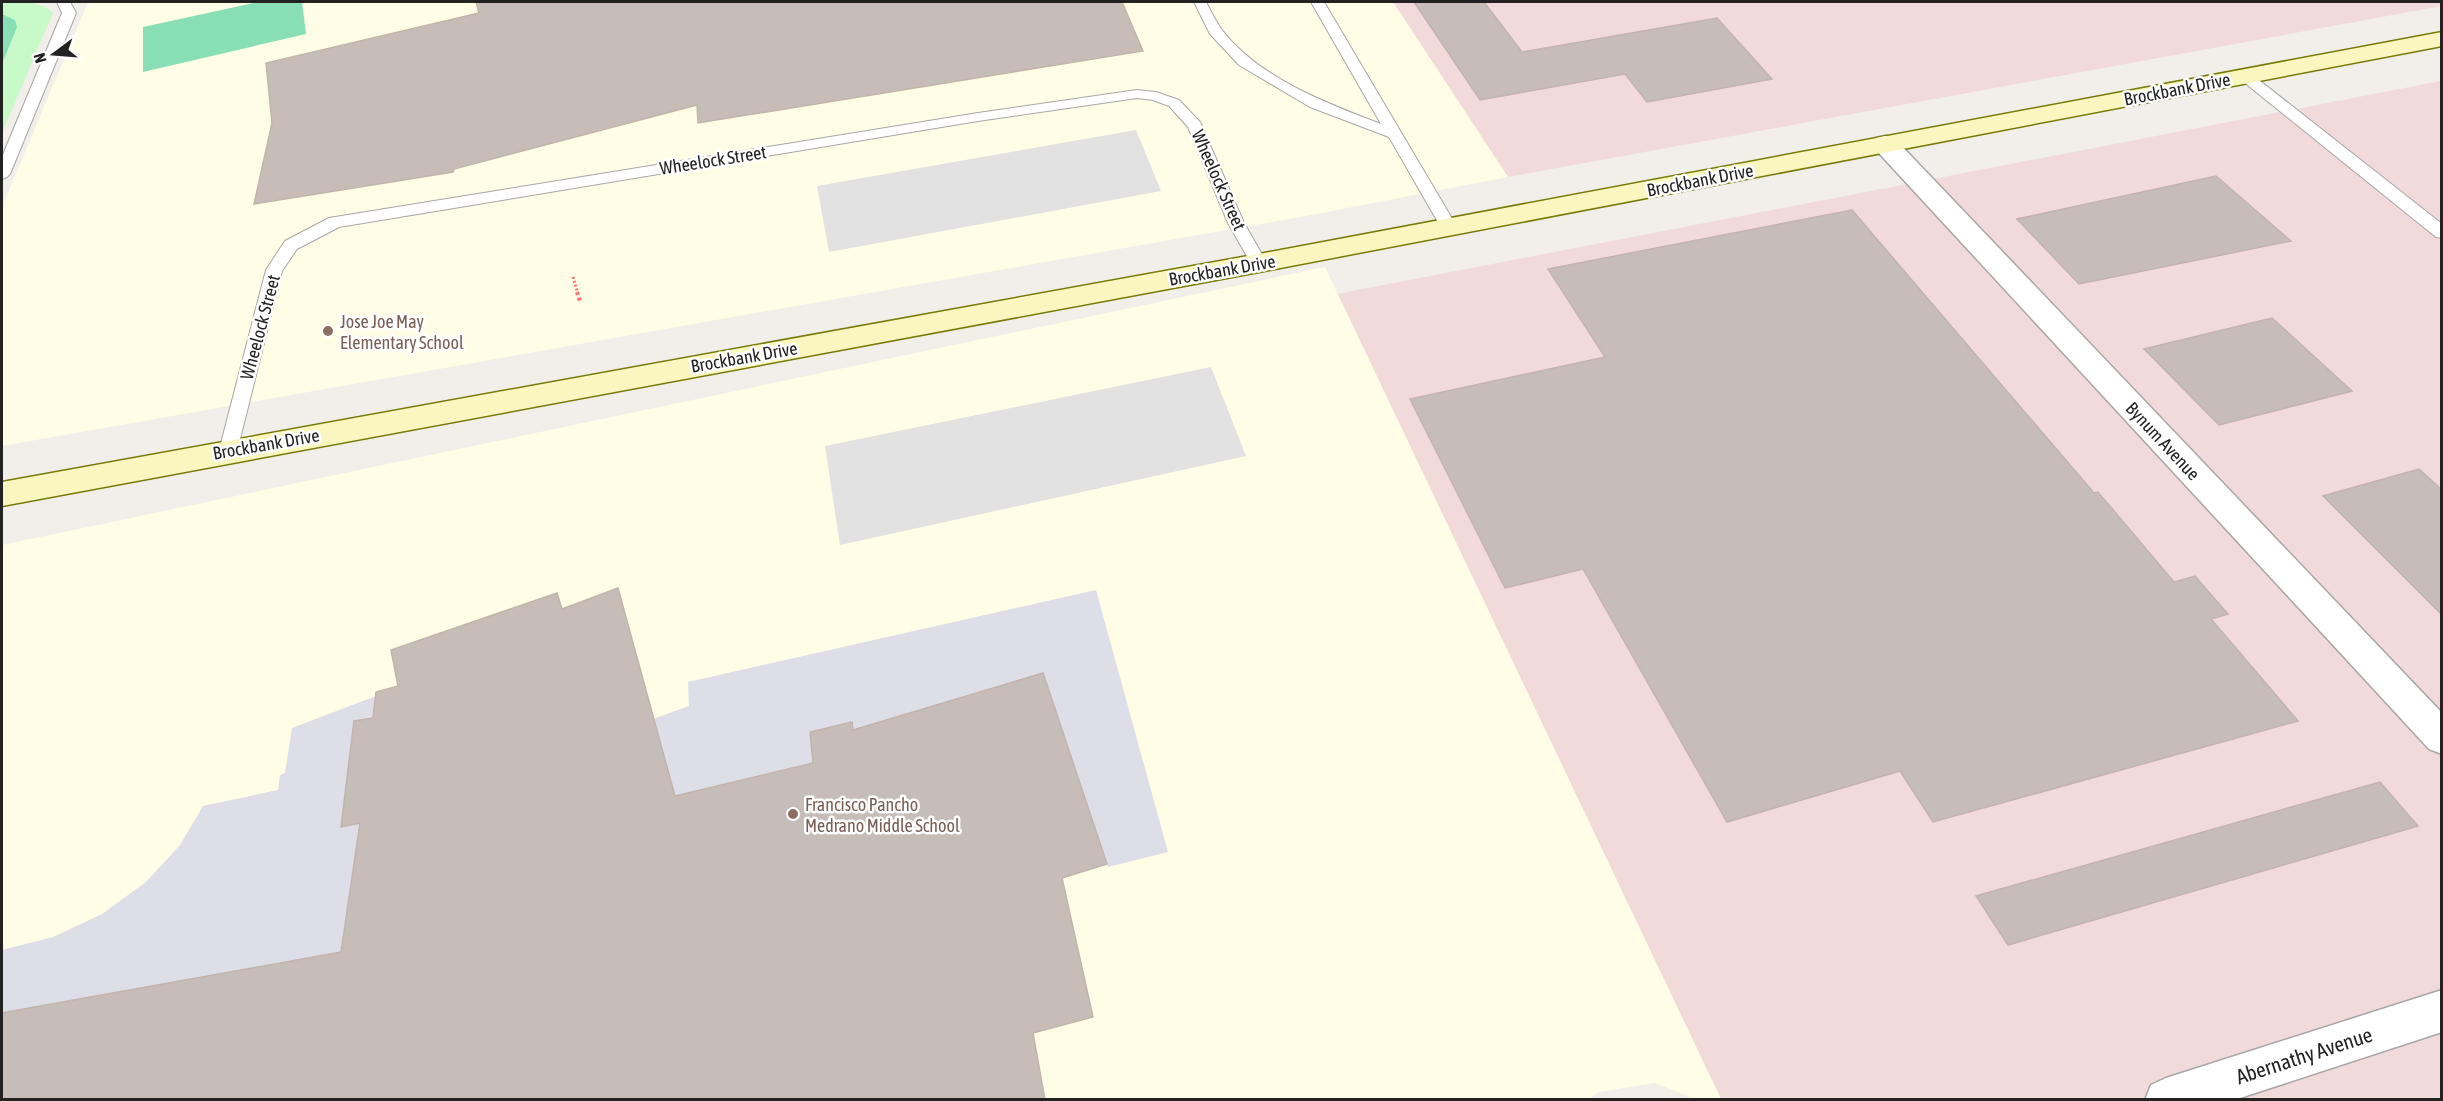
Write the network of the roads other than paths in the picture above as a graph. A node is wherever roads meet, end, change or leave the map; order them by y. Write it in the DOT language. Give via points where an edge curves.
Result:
graph roads {
  1 [pos="64,2"];
  2 [pos="1200,2"];
  3 [pos="1318,2"];
  4 [pos="2442,39"];
  5 [pos="2244,76"];
  6 [pos="1395,134"];
  7 [pos="1886,144"];
  8 [pos="2,174"];
  9 [pos="1449,227"];
  10 [pos="2442,233"];
  11 [pos="1259,263"];
  12 [pos="228,451"];
  13 [pos="2,494"];
  14 [pos="2442,738"];
  15 [pos="2442,1011"];
  16 [pos="2166,1100"];
  1 -- 8 [label="lane" via="69,13"];
  2 -- 6 [label="lane" via="1215,30 1244,62 1315,104"];
  3 -- 6 [label="lane"];
  4 -- 5 [label="street, Brockbank Drive"];
  5 -- 7 [label="street, Brockbank Drive"];
  5 -- 10 [label="lane"];
  6 -- 9 [label="lane"];
  7 -- 9 [label="street, Brockbank Drive"];
  7 -- 14 [label="street, Bynum Avenue"];
  9 -- 11 [label="street, Brockbank Drive"];
  11 -- 12 [label="street, Brockbank Drive"];
  11 -- 12 [label="lane, Wheelock Street" via="1236,223 1195,125 1174,103 1137,94 335,222 291,245 274,270"];
  12 -- 13 [label="street, Brockbank Drive"];
  15 -- 16 [label="street, Abernathy Avenue"];
}
